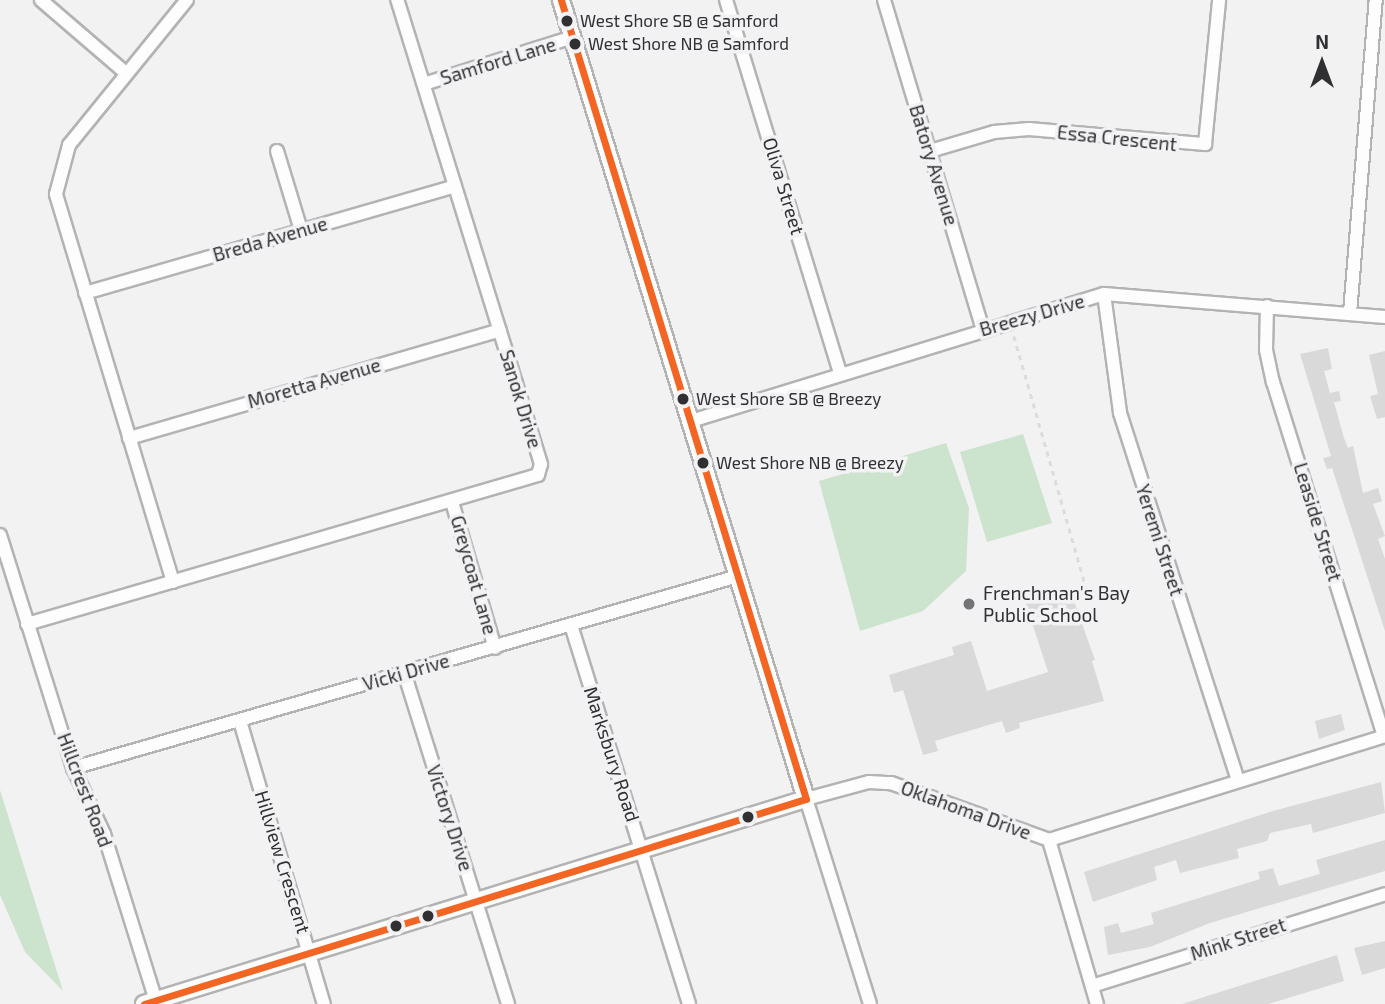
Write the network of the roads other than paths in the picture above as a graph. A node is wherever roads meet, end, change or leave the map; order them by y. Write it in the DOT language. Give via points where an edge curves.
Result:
graph roads {
  1 [pos="41,0"];
  2 [pos="187,0"];
  3 [pos="397,0"];
  4 [pos="561,0"];
  5 [pos="726,0"];
  6 [pos="884,0"];
  7 [pos="1219,0"];
  8 [pos="1376,0"];
  9 [pos="573,37"];
  10 [pos="127,73"];
  11 [pos="424,84"];
  12 [pos="277,151"];
  13 [pos="930,151"];
  14 [pos="455,186"];
  15 [pos="301,230"];
  16 [pos="85,293"];
  17 [pos="1104,294"];
  18 [pos="1267,306"];
  19 [pos="1350,313"];
  20 [pos="1385,317"];
  21 [pos="500,330"];
  22 [pos="983,330"];
  23 [pos="840,373"];
  24 [pos="691,421"];
  25 [pos="130,438"];
  26 [pos="452,502"];
  27 [pos="0,535"];
  28 [pos="738,576"];
  29 [pos="173,582"];
  30 [pos="27,624"];
  31 [pos="571,625"];
  32 [pos="495,648"];
  33 [pos="404,672"];
  34 [pos="240,721"];
  35 [pos="1385,736"];
  36 [pos="73,768"];
  37 [pos="1238,781"];
  38 [pos="806,799"];
  39 [pos="1049,840"];
  40 [pos="644,851"];
  41 [pos="1385,894"];
  42 [pos="475,902"];
  43 [pos="310,953"];
  44 [pos="1092,986"];
  45 [pos="153,1003"];
  46 [pos="324,1004"];
  47 [pos="508,1004"];
  48 [pos="690,1004"];
  49 [pos="870,1004"];
  50 [pos="1097,1004"];
  1 -- 10 [label="street"];
  2 -- 10 [label="street"];
  3 -- 11 [label="street, Sanok Drive"];
  4 -- 9 [label="street"];
  5 -- 23 [label="street, Oliva Street"];
  6 -- 13 [label="street, Batory Avenue"];
  7 -- 13 [label="street, Essa Crescent" via="1205,144 1029,129 994,132"];
  8 -- 19 [label="street"];
  9 -- 11 [label="street, Samford Lane"];
  9 -- 24 [label="street"];
  10 -- 16 [label="street" via="69,145 58,176 60,217"];
  11 -- 14 [label="street, Sanok Drive"];
  12 -- 15 [label="street"];
  13 -- 22 [label="street, Batory Avenue"];
  14 -- 15 [label="street, Breda Avenue"];
  14 -- 21 [label="street, Sanok Drive"];
  15 -- 16 [label="street, Breda Avenue"];
  16 -- 25 [label="street"];
  17 -- 18 [label="street, Breezy Drive"];
  17 -- 22 [label="street, Breezy Drive"];
  17 -- 37 [label="street, Yeremi Street" via="1120,413"];
  18 -- 19 [label="street, Breezy Drive"];
  18 -- 35 [label="street, Leaside Street" via="1266,350 1273,382"];
  19 -- 20 [label="street, Breezy Drive"];
  21 -- 25 [label="street, Moretta Avenue"];
  21 -- 26 [label="street, Sanok Drive" via="541,464 538,475"];
  22 -- 23 [label="street, Breezy Drive"];
  23 -- 24 [label="street, Breezy Drive"];
  24 -- 28 [label="street"];
  25 -- 29 [label="street"];
  26 -- 29 [label="street, Sanok Drive"];
  26 -- 32 [label="street, Greycoat Lane"];
  27 -- 30 [label="street, Hillcrest Road"];
  28 -- 31 [label="street, Vicki Drive"];
  28 -- 38 [label="street"];
  29 -- 30 [label="street, Sanok Drive"];
  30 -- 36 [label="street, Hillcrest Road"];
  31 -- 32 [label="street, Vicki Drive"];
  31 -- 40 [label="street, Marksbury Road"];
  32 -- 33 [label="street, Vicki Drive"];
  33 -- 34 [label="street, Vicki Drive"];
  33 -- 42 [label="street, Victory Drive"];
  34 -- 36 [label="street, Vicki Drive"];
  34 -- 43 [label="street, Hillview Crescent"];
  35 -- 37 [label="street, Oklahoma Drive"];
  36 -- 45 [label="street, Hillcrest Road" via="104,834"];
  37 -- 39 [label="street, Oklahoma Drive"];
  38 -- 39 [label="street, Oklahoma Drive" via="869,782 891,783"];
  38 -- 40 [label="street, Oklahoma Drive"];
  38 -- 49 [label="street"];
  39 -- 44 [label="street"];
  40 -- 42 [label="street, Oklahoma Drive"];
  40 -- 48 [label="street, Marksbury Road"];
  41 -- 44 [label="street, Mink Street"];
  42 -- 43 [label="street, Oklahoma Drive"];
  42 -- 47 [label="street, Victory Drive"];
  43 -- 45 [label="street, Oklahoma Drive"];
  43 -- 46 [label="street, Hillview Crescent"];
  44 -- 50 [label="street"];
}
